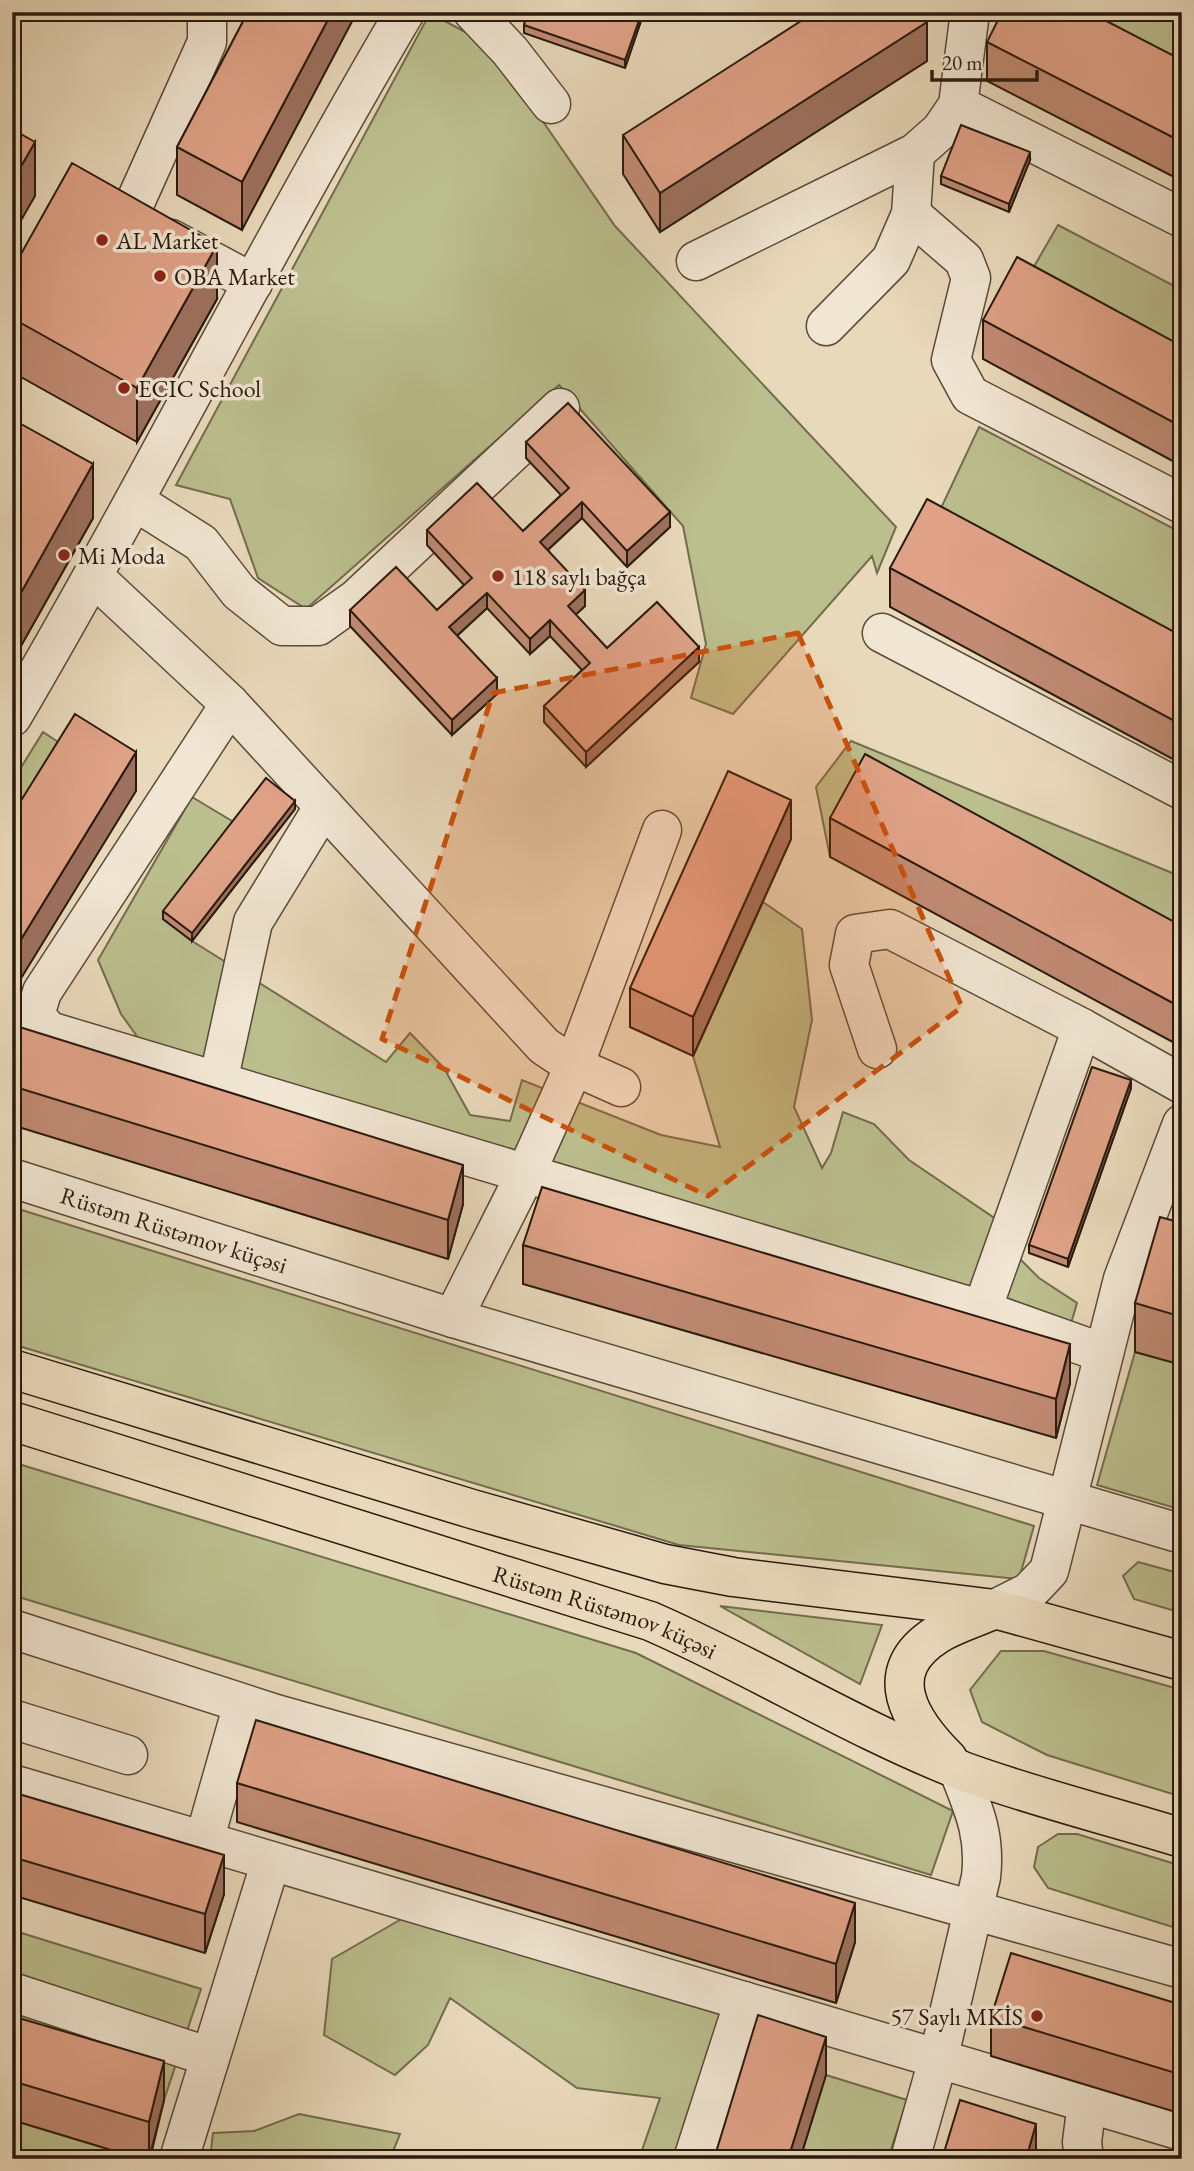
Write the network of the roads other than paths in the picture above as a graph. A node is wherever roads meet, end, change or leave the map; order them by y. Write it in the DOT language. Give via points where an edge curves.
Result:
graph roads {
  1 [pos="207,12"];
  2 [pos="405,12"];
  3 [pos="473,12"];
  4 [pos="970,12"];
  5 [pos="551,104"];
  6 [pos="958,105"];
  7 [pos="915,153"];
  8 [pos="92,198"];
  9 [pos="911,214"];
  10 [pos="129,216"];
  11 [pos="1182,218"];
  12 [pos="696,261"];
  13 [pos="253,283"];
  14 [pos="826,326"];
  15 [pos="560,408"];
  16 [pos="136,502"];
  17 [pos="1182,504"];
  18 [pos="94,577"];
  19 [pos="882,633"];
  20 [pos="16,704"];
  21 [pos="230,704"];
  22 [pos="1182,790"];
  23 [pos="324,806"];
  24 [pos="662,830"];
  25 [pos="24,1024"];
  26 [pos="1082,1028"];
  27 [pos="877,1049"];
  28 [pos="574,1066"];
  29 [pos="218,1082"];
  30 [pos="1182,1084"];
  31 [pos="621,1087"];
  32 [pos="1182,1124"];
  33 [pos="526,1173"];
  34 [pos="12,1178"];
  35 [pos="982,1310"];
  36 [pos="453,1318"];
  37 [pos="1103,1353"];
  38 [pos="12,1369"];
  39 [pos="12,1421"];
  40 [pos="1067,1499"];
  41 [pos="1182,1534"];
  42 [pos="995,1609"];
  43 [pos="12,1629"];
  44 [pos="1182,1661"];
  45 [pos="243,1703"];
  46 [pos="12,1719"];
  47 [pos="128,1755"];
  48 [pos="958,1769"];
  49 [pos="12,1784"];
  50 [pos="1182,1838"];
  51 [pos="204,1841"];
  52 [pos="271,1861"];
  53 [pos="974,1908"];
  54 [pos="1182,1969"];
  55 [pos="12,1993"];
  56 [pos="744,2001"];
  57 [pos="210,2057"];
  58 [pos="938,2060"];
  59 [pos="1087,2103"];
  60 [pos="1182,2131"];
  61 [pos="179,2159"];
  62 [pos="693,2159"];
  63 [pos="910,2159"];
  64 [pos="1084,2159"];
  1 -- 10 [label="street" via="207,42"];
  2 -- 13 [label="street"];
  3 -- 5 [label="street"];
  4 -- 6 [label="street"];
  6 -- 7 [label="street" via="941,130"];
  6 -- 11 [label="street"];
  7 -- 9 [label="street"];
  7 -- 12 [label="street"];
  8 -- 10 [label="street"];
  9 -- 14 [label="street" via="891,260"];
  9 -- 17 [label="street" via="964,260 971,278 951,360 970,395"];
  10 -- 13 [label="street"];
  13 -- 16 [label="street"];
  15 -- 16 [label="street" via="356,599 318,626 282,626 239,592 201,543"];
  16 -- 18 [label="street"];
  18 -- 20 [label="street"];
  18 -- 21 [label="street"];
  19 -- 22 [label="street"];
  21 -- 23 [label="street"];
  21 -- 25 [label="street"];
  23 -- 28 [label="street" via="544,1046"];
  23 -- 29 [label="street" via="253,922"];
  24 -- 28 [label="street"];
  25 -- 29 [label="street"];
  26 -- 27 [label="street" via="890,929 855,934 849,965"];
  26 -- 30 [label="street"];
  26 -- 35 [label="street"];
  28 -- 31 [label="street"];
  28 -- 33 [label="street"];
  29 -- 33 [label="street"];
  32 -- 37 [label="street" via="1123,1279"];
  33 -- 35 [label="street"];
  33 -- 36 [label="street"];
  34 -- 36 [label="street, Rüstəm Rüstəmov küçəsi"];
  35 -- 37 [label="street"];
  36 -- 40 [label="street, Rüstəm Rüstəmov küçəsi"];
  37 -- 40 [label="street"];
  38 -- 42 [label="main road" via="665,1564 733,1577"];
  39 -- 48 [label="main road, Rüstəm Rüstəmov küçəsi" via="650,1621"];
  40 -- 41 [label="street, Rüstəm Rüstəmov küçəsi"];
  40 -- 42 [label="street" via="1049,1571 1030,1592"];
  42 -- 44 [label="main road"];
  42 -- 48 [label="main road" via="937,1634 916,1655 904,1679 909,1712"];
  43 -- 45 [label="street"];
  45 -- 51 [label="street"];
  45 -- 53 [label="street"];
  46 -- 47 [label="street"];
  48 -- 50 [label="main road, Rüstəm Rüstəmov küçəsi"];
  48 -- 53 [label="street" via="984,1849"];
  49 -- 51 [label="street"];
  51 -- 52 [label="street"];
  52 -- 56 [label="street"];
  52 -- 57 [label="street"];
  53 -- 54 [label="street"];
  53 -- 58 [label="street"];
  55 -- 57 [label="street"];
  56 -- 58 [label="street"];
  56 -- 62 [label="street"];
  57 -- 61 [label="street"];
  58 -- 59 [label="street"];
  58 -- 63 [label="street"];
  59 -- 60 [label="street"];
  59 -- 64 [label="street"];
}
